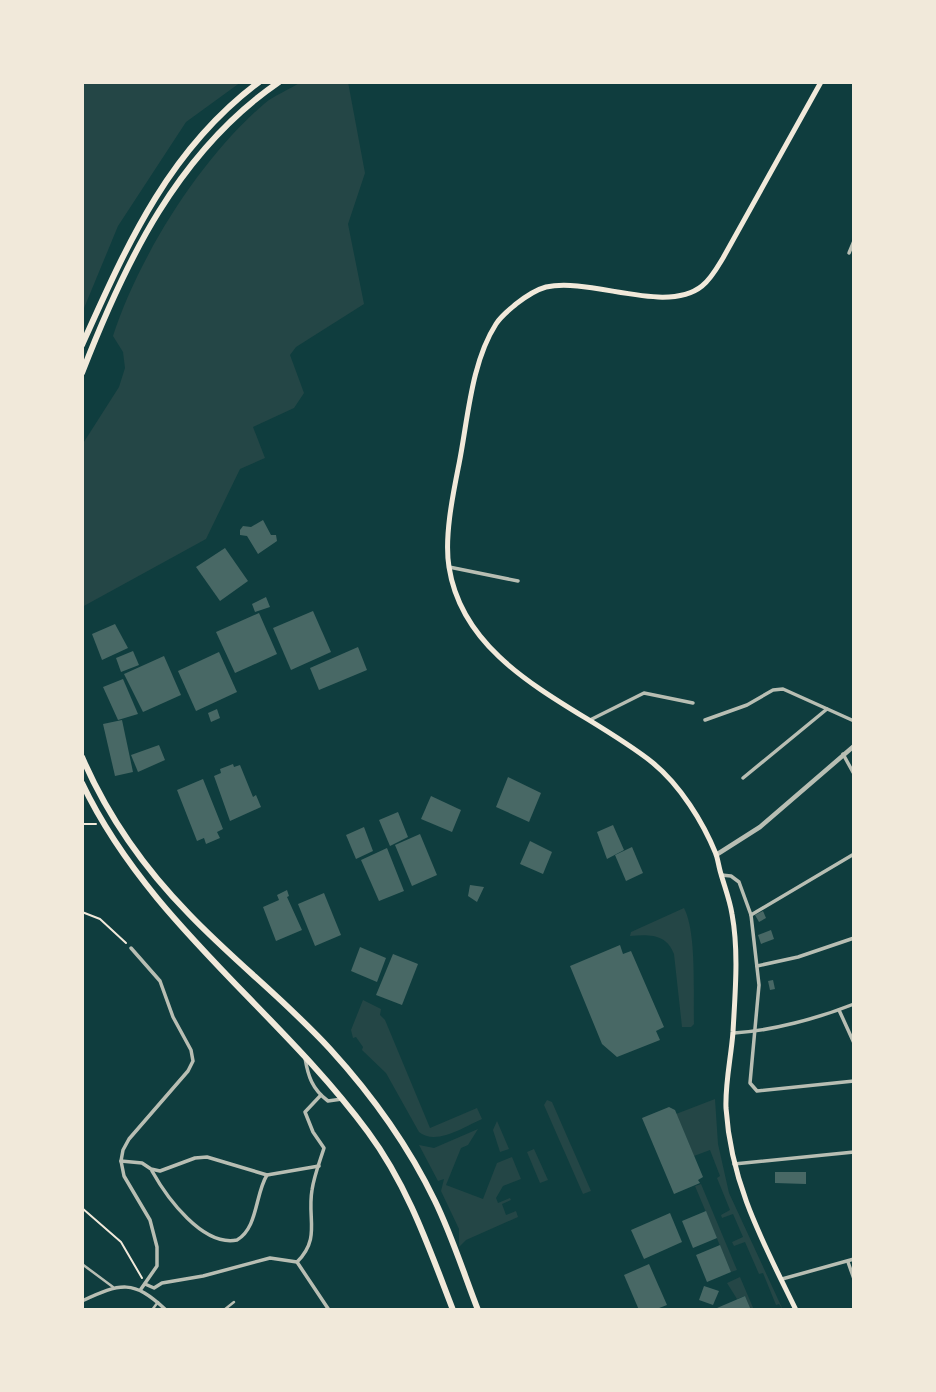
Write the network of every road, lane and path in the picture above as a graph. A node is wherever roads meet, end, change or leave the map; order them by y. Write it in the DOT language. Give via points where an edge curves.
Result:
graph roads {
  1 [pos="259,82"];
  2 [pos="279,82"];
  3 [pos="821,82"];
  4 [pos="854,241"];
  5 [pos="849,253"];
  6 [pos="82,345"];
  7 [pos="82,373"];
  8 [pos="449,567"];
  9 [pos="518,581"];
  10 [pos="693,704"];
  11 [pos="827,709"];
  12 [pos="705,719"];
  13 [pos="590,720"];
  14 [pos="854,721"];
  15 [pos="854,746"];
  16 [pos="843,754"];
  17 [pos="82,757"];
  18 [pos="854,774"];
  19 [pos="743,778"];
  20 [pos="82,783"];
  21 [pos="82,824"];
  22 [pos="104,824"];
  23 [pos="854,854"];
  24 [pos="716,855"];
  25 [pos="721,875"];
  26 [pos="82,912"];
  27 [pos="751,915"];
  28 [pos="854,938"];
  29 [pos="131,948"];
  30 [pos="757,966"];
  31 [pos="854,1003"];
  32 [pos="839,1010"];
  33 [pos="755,1032"];
  34 [pos="733,1033"];
  35 [pos="854,1043"];
  36 [pos="304,1055"];
  37 [pos="854,1081"];
  38 [pos="321,1095"];
  39 [pos="342,1099"];
  40 [pos="854,1152"];
  41 [pos="121,1161"];
  42 [pos="733,1164"];
  43 [pos="319,1166"];
  44 [pos="151,1169"];
  45 [pos="267,1175"];
  46 [pos="82,1208"];
  47 [pos="854,1259"];
  48 [pos="847,1261"];
  49 [pos="297,1262"];
  50 [pos="82,1264"];
  51 [pos="782,1279"];
  52 [pos="854,1279"];
  53 [pos="145,1284"];
  54 [pos="115,1289"];
  55 [pos="141,1289"];
  56 [pos="82,1301"];
  57 [pos="158,1302"];
  58 [pos="234,1302"];
  59 [pos="152,1310"];
  60 [pos="166,1310"];
  61 [pos="224,1310"];
  62 [pos="329,1310"];
  63 [pos="453,1310"];
  64 [pos="478,1310"];
  65 [pos="796,1310"];
  1 -- 6 [label="highway" via="214,121 170,173 137,229"];
  2 -- 7 [label="highway" via="216,133 172,188 124,278"];
  3 -- 8 [label="main road" via="723,258 701,288 671,298 550,286 530,294 501,317 476,377 456,480"];
  4 -- 5 [label="street"];
  8 -- 9 [label="street"];
  8 -- 13 [label="main road" via="462,607 493,651 516,672"];
  10 -- 13 [label="street" via="644,693"];
  11 -- 12 [label="street" via="773,690 747,705"];
  11 -- 14 [label="street"];
  11 -- 19 [label="street"];
  13 -- 24 [label="main road" via="664,774"];
  15 -- 16 [label="street"];
  16 -- 18 [label="street"];
  16 -- 24 [label="street" via="760,827"];
  17 -- 64 [label="highway" via="115,820 144,862 189,914 316,1034 375,1103 435,1202"];
  20 -- 22 [label="highway"];
  21 -- 22 [label="path"];
  22 -- 36 [label="highway" via="165,909"];
  23 -- 27 [label="street"];
  24 -- 25 [label="main road"];
  25 -- 27 [label="street" via="739,882"];
  25 -- 34 [label="main road" via="735,937"];
  26 -- 29 [label="path" via="103,922"];
  27 -- 30 [label="street"];
  28 -- 30 [label="street"];
  29 -- 41 [label="street" via="160,981 193,1061 129,1139"];
  30 -- 33 [label="street"];
  31 -- 32 [label="street"];
  32 -- 33 [label="street"];
  32 -- 35 [label="street"];
  33 -- 34 [label="street"];
  33 -- 37 [label="street" via="750,1083 757,1091"];
  34 -- 42 [label="main road" via="726,1107"];
  36 -- 38 [label="street" via="308,1078"];
  36 -- 39 [label="highway"];
  38 -- 39 [label="street" via="328,1101"];
  38 -- 43 [label="street" via="305,1112 324,1148"];
  39 -- 63 [label="highway" via="401,1184"];
  40 -- 42 [label="street"];
  41 -- 44 [label="street"];
  41 -- 53 [label="street" via="124,1176 155,1235 157,1266"];
  42 -- 51 [label="main road" via="747,1206"];
  43 -- 45 [label="street"];
  43 -- 49 [label="street" via="312,1190 311,1239"];
  44 -- 45 [label="street" via="160,1171 206,1157"];
  44 -- 45 [label="street" via="188,1218 224,1242 237,1240 249,1228"];
  46 -- 53 [label="path" via="121,1242"];
  47 -- 48 [label="street"];
  48 -- 51 [label="street"];
  48 -- 52 [label="street"];
  49 -- 53 [label="street" via="270,1258 154,1288"];
  49 -- 62 [label="street"];
  50 -- 54 [label="street"];
  51 -- 65 [label="main road"];
  53 -- 55 [label="street"];
  54 -- 55 [label="street"];
  54 -- 56 [label="street"];
  55 -- 57 [label="street"];
  57 -- 59 [label="street"];
  57 -- 60 [label="street"];
  58 -- 61 [label="street"];
}
